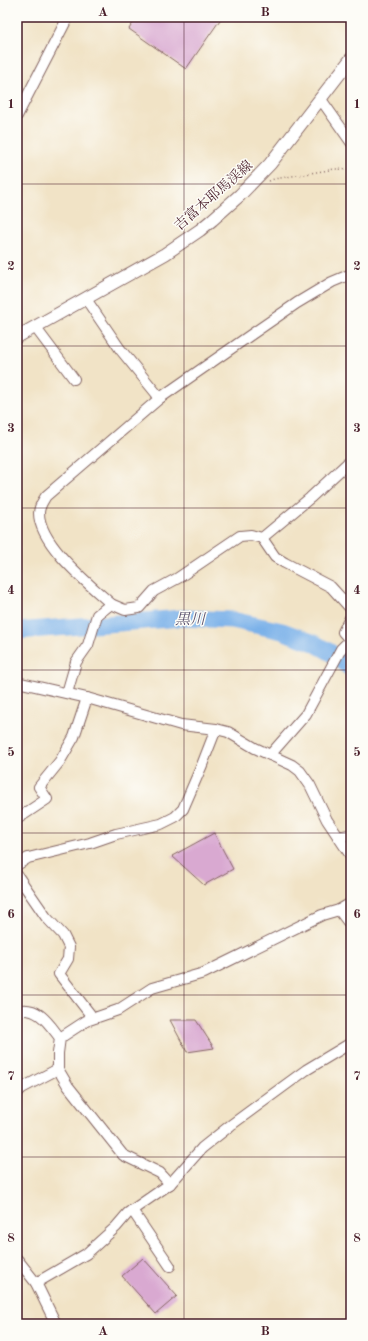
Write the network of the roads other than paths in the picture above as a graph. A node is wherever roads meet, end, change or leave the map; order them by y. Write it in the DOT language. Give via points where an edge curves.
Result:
graph roads {
  1 [pos="68,17"];
  2 [pos="351,59"];
  3 [pos="320,98"];
  4 [pos="17,116"];
  5 [pos="351,142"];
  6 [pos="351,274"];
  7 [pos="86,299"];
  8 [pos="35,327"];
  9 [pos="17,337"];
  10 [pos="74,380"];
  11 [pos="160,398"];
  12 [pos="351,460"];
  13 [pos="262,538"];
  14 [pos="111,604"];
  15 [pos="351,640"];
  16 [pos="17,682"];
  17 [pos="67,693"];
  18 [pos="87,698"];
  19 [pos="216,729"];
  20 [pos="270,755"];
  21 [pos="17,819"];
  22 [pos="351,836"];
  23 [pos="338,837"];
  24 [pos="351,856"];
  25 [pos="17,865"];
  26 [pos="17,875"];
  27 [pos="351,903"];
  28 [pos="339,910"];
  29 [pos="351,926"];
  30 [pos="17,1011"];
  31 [pos="93,1018"];
  32 [pos="60,1038"];
  33 [pos="351,1043"];
  34 [pos="58,1069"];
  35 [pos="17,1093"];
  36 [pos="170,1184"];
  37 [pos="132,1210"];
  38 [pos="17,1259"];
  39 [pos="170,1266"];
  40 [pos="36,1283"];
  41 [pos="56,1324"];
  1 -- 4 [label="street"];
  2 -- 3 [label="main road, 吉富本耶馬渓線"];
  3 -- 5 [label="street"];
  3 -- 7 [label="main road, 吉富本耶馬渓線" via="270,164 212,220 165,254"];
  6 -- 11 [label="street" via="297,303"];
  7 -- 8 [label="main road, 吉富本耶馬渓線"];
  7 -- 11 [label="street" via="120,349"];
  8 -- 9 [label="main road, 吉富本耶馬渓線"];
  8 -- 10 [label="street"];
  11 -- 14 [label="street" via="46,496 39,512 42,527 50,541"];
  12 -- 13 [label="street"];
  13 -- 14 [label="street" via="240,536 154,591 139,608 125,610"];
  13 -- 15 [label="street" via="275,557 331,587 351,609 351,616 343,632"];
  14 -- 17 [label="street" via="97,615 88,645 76,662"];
  15 -- 20 [label="street" via="341,649 306,714"];
  16 -- 17 [label="street"];
  17 -- 18 [label="street"];
  18 -- 19 [label="street" via="181,725"];
  18 -- 21 [label="street" via="74,736 60,761 39,787 47,799"];
  19 -- 20 [label="street" via="228,732"];
  19 -- 25 [label="street" via="183,809 174,818 161,824 28,858"];
  20 -- 23 [label="street" via="300,771"];
  22 -- 23 [label="street"];
  23 -- 24 [label="street"];
  26 -- 31 [label="street" via="63,935 69,947 68,959 59,974"];
  27 -- 28 [label="street"];
  28 -- 29 [label="street"];
  28 -- 31 [label="street" via="322,915 204,973 152,988 118,1010"];
  30 -- 32 [label="street" via="34,1011 42,1016"];
  31 -- 32 [label="street"];
  32 -- 34 [label="street"];
  33 -- 36 [label="street" via="306,1070 231,1125 202,1148"];
  34 -- 35 [label="street"];
  34 -- 36 [label="street" via="68,1086 123,1155 160,1173"];
  36 -- 37 [label="street"];
  37 -- 39 [label="street"];
  37 -- 40 [label="street" via="86,1254"];
  38 -- 40 [label="street"];
  40 -- 41 [label="street"];
}
